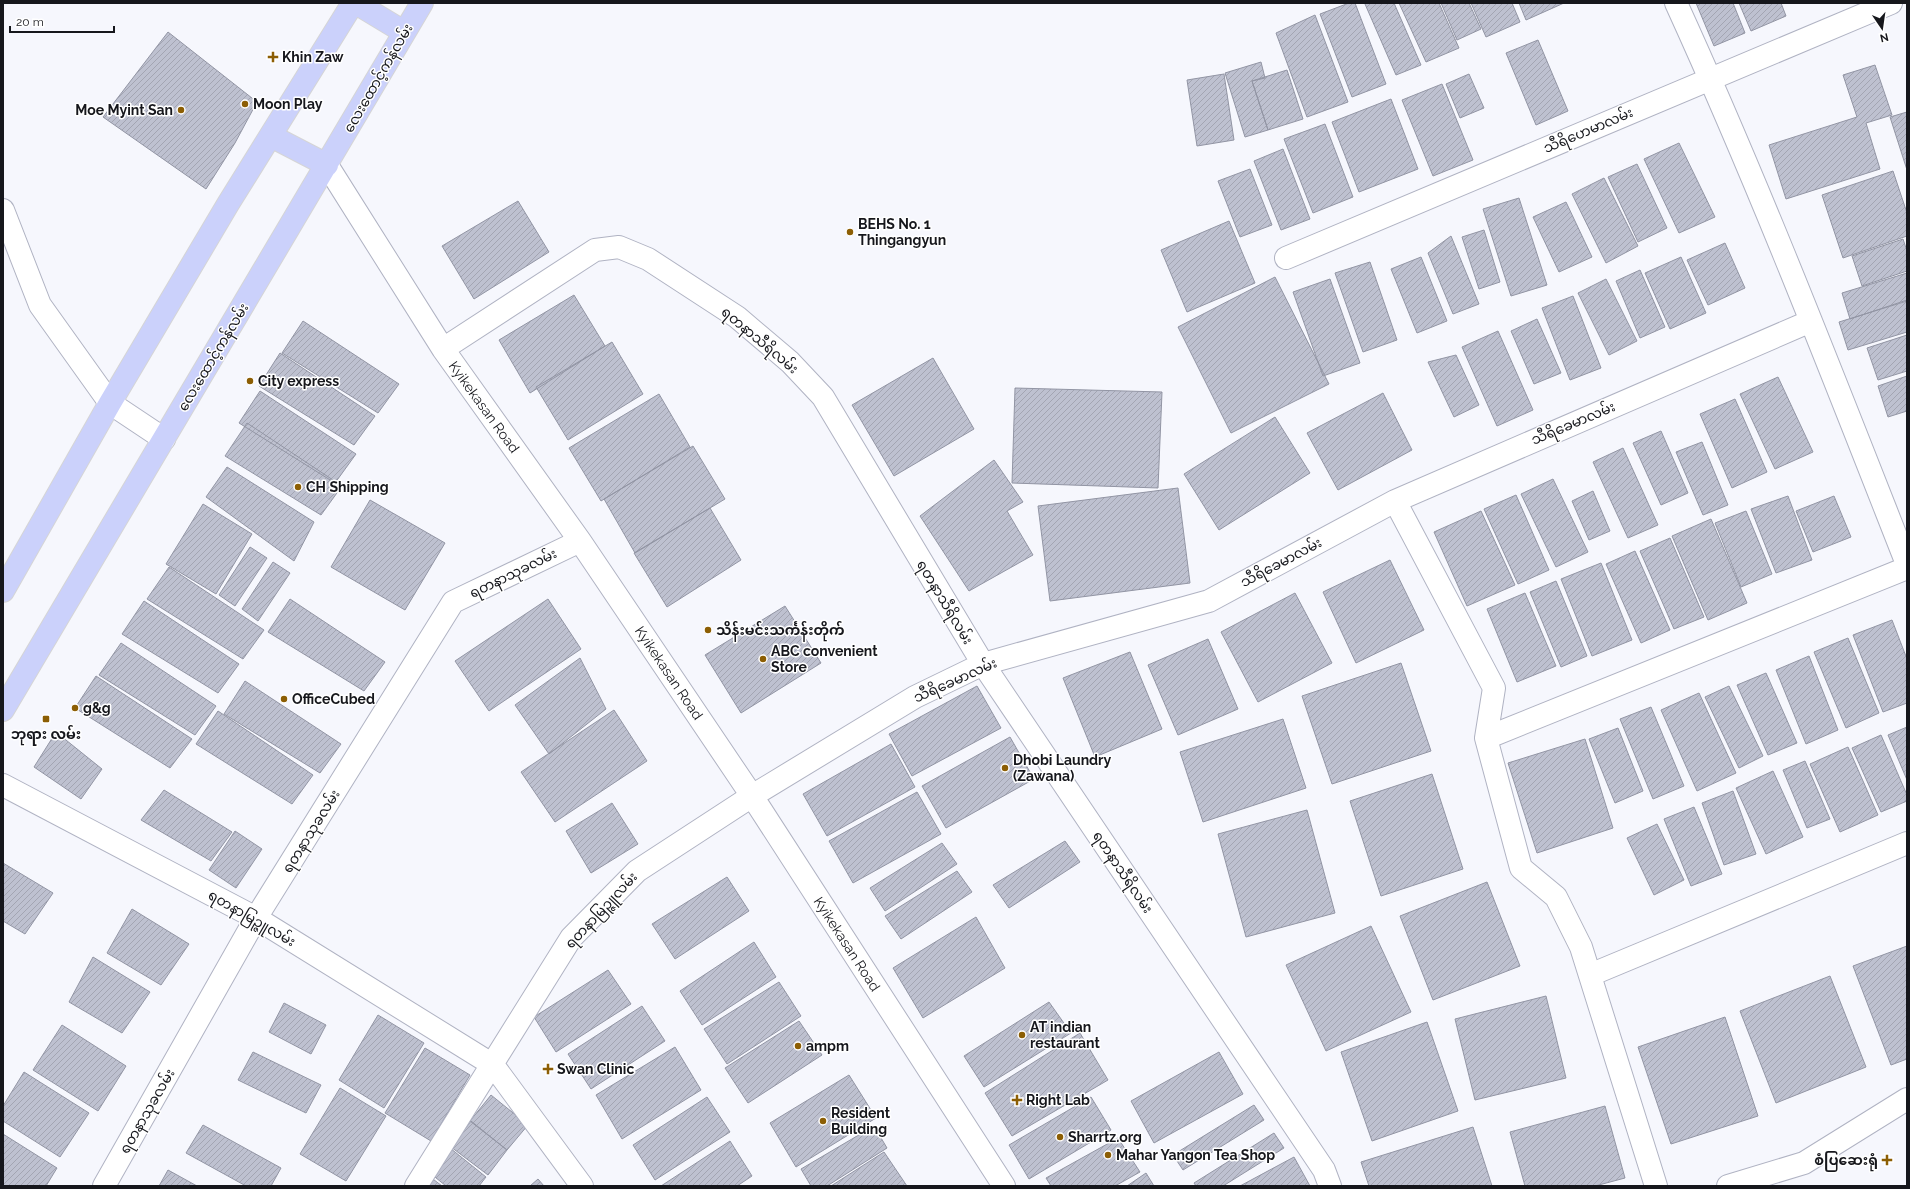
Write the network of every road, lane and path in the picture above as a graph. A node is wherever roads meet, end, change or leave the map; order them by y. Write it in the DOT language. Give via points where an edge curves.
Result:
graph roads {
  1 [pos="354,3"];
  2 [pos="422,3"];
  3 [pos="1676,3"];
  4 [pos="1891,3"];
  5 [pos="404,32"];
  6 [pos="1711,78"];
  7 [pos="271,136"];
  8 [pos="327,165"];
  9 [pos="5,220"];
  10 [pos="1286,258"];
  11 [pos="1811,321"];
  12 [pos="443,349"];
  13 [pos="110,404"];
  14 [pos="164,439"];
  15 [pos="1395,501"];
  16 [pos="580,541"];
  17 [pos="1907,564"];
  18 [pos="1907,568"];
  19 [pos="3,591"];
  20 [pos="983,664"];
  21 [pos="3,710"];
  22 [pos="1486,738"];
  23 [pos="3,785"];
  24 [pos="752,796"];
  25 [pos="1907,843"];
  26 [pos="256,918"];
  27 [pos="1590,975"];
  28 [pos="493,1065"];
  29 [pos="1907,1099"];
  30 [pos="104,1186"];
  31 [pos="416,1186"];
  32 [pos="582,1186"];
  33 [pos="1004,1186"];
  34 [pos="1330,1186"];
  35 [pos="1656,1186"];
  36 [pos="1728,1186"];
  1 -- 5 [label="main road"];
  1 -- 7 [label="main road"];
  2 -- 5 [label="main road, လေးထောင့်ကန်လမ်း"];
  3 -- 6 [label="street"];
  4 -- 6 [label="street, သီရိဟေမာလမ်း"];
  5 -- 8 [label="main road, လေးထောင့်ကန်လမ်း"];
  6 -- 10 [label="street, သီရိဟေမာလမ်း"];
  6 -- 11 [label="street"];
  7 -- 8 [label="main road"];
  7 -- 13 [label="main road"];
  8 -- 12 [label="street, Kyikekasan Road"];
  8 -- 14 [label="main road, လေးထောင့်ကန်လမ်း"];
  9 -- 13 [label="street" via="40,305"];
  11 -- 15 [label="street, သီရိခေမာလမ်း"];
  11 -- 17 [label="street"];
  12 -- 16 [label="street, Kyikekasan Road"];
  12 -- 20 [label="street, ရတနာသီရိလမ်း" via="594,250 619,247 648,259 737,317 790,362 822,397"];
  13 -- 14 [label="street"];
  13 -- 19 [label="main road"];
  14 -- 21 [label="main road, လေးထောင့်ကန်လမ်း"];
  15 -- 20 [label="street, သီရိခေမာလမ်း" via="1209,601"];
  15 -- 22 [label="street" via="1494,688"];
  16 -- 24 [label="street, Kyikekasan Road"];
  16 -- 26 [label="street, ရတနာသုခလမ်း" via="453,602"];
  18 -- 22 [label="street"];
  20 -- 24 [label="street, သီရိခေမာလမ်း" via="914,697"];
  20 -- 34 [label="street, ရတနာသီရိလမ်း" via="1324,1170"];
  22 -- 27 [label="street" via="1521,868 1556,897 1581,947"];
  23 -- 26 [label="street, ရတနာမြဉ္ဇူလမ်း"];
  24 -- 28 [label="street, ရတနာမြဉ္ဇူလမ်း" via="637,871 571,938"];
  24 -- 33 [label="street, Kyikekasan Road"];
  25 -- 27 [label="street"];
  26 -- 28 [label="street, ရတနာမြဉ္ဇူလမ်း"];
  26 -- 30 [label="street, ရတနာသုခလမ်း"];
  27 -- 35 [label="street"];
  28 -- 31 [label="street"];
  28 -- 32 [label="street, ရတနာမြဉ္ဇူလမ်း"];
  29 -- 36 [label="street" via="1804,1163"];
}
